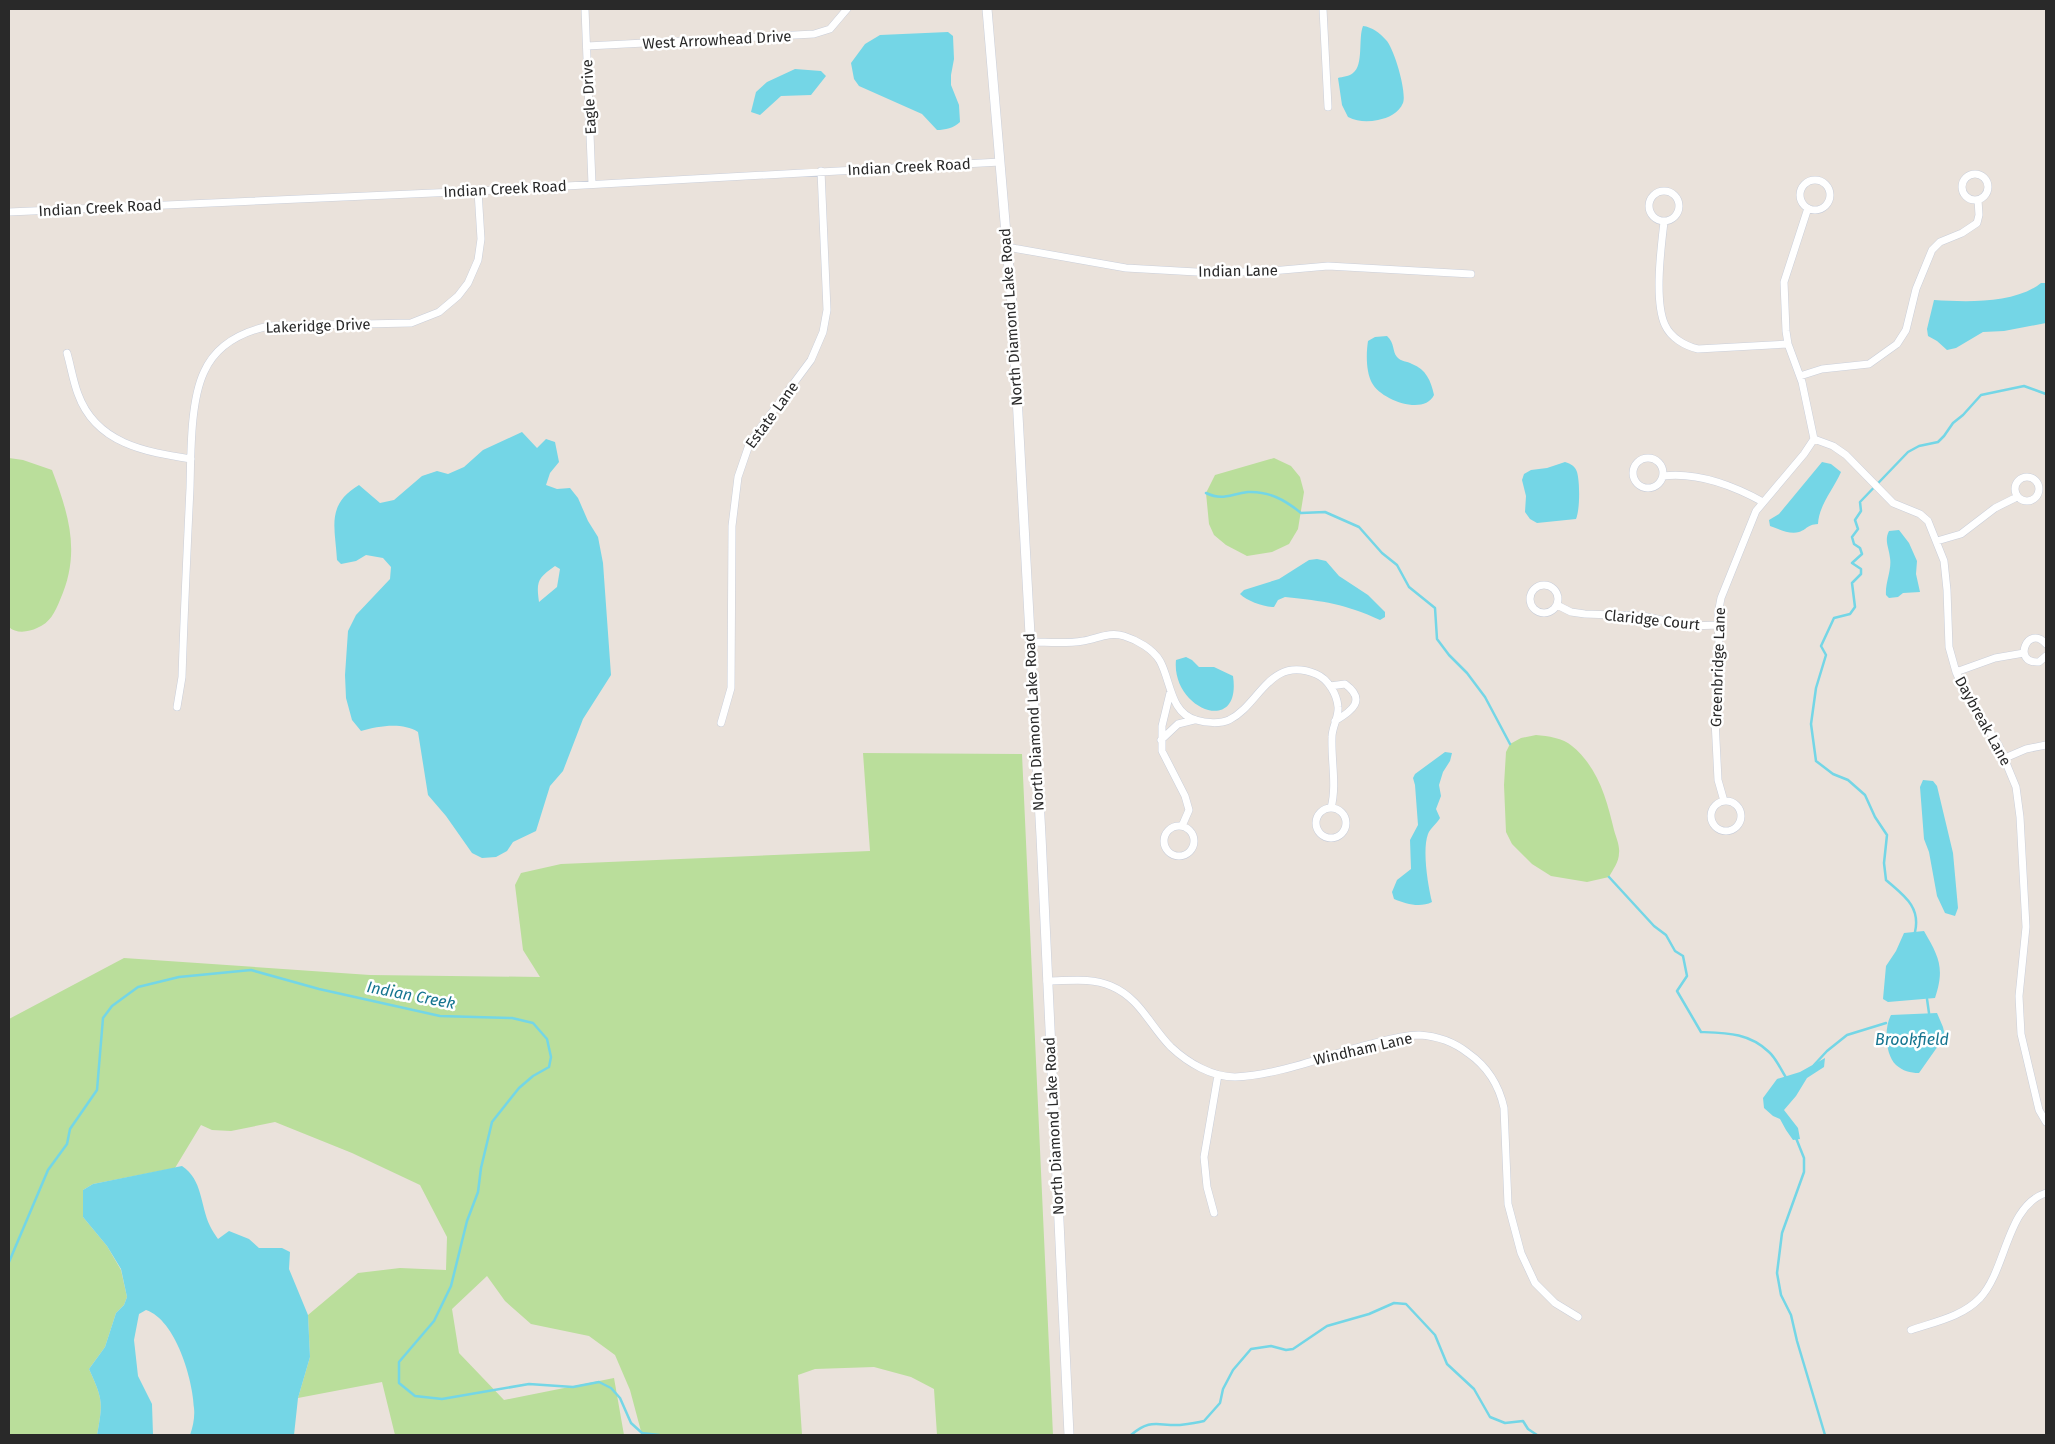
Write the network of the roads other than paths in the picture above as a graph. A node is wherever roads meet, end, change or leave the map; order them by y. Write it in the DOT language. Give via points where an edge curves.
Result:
graph roads {
  1 [pos="584,9"];
  2 [pos="847,9"];
  3 [pos="988,9"];
  4 [pos="1323,9"];
  5 [pos="587,46"];
  6 [pos="1328,107"];
  7 [pos="1000,162"];
  8 [pos="821,171"];
  9 [pos="592,184"];
  10 [pos="478,191"];
  11 [pos="1978,200"];
  12 [pos="1808,208"];
  13 [pos="9,212"];
  14 [pos="1664,222"];
  15 [pos="1007,247"];
  16 [pos="1470,274"];
  17 [pos="1788,344"];
  18 [pos="67,353"];
  19 [pos="1800,376"];
  20 [pos="1814,439"];
  21 [pos="191,459"];
  22 [pos="1663,476"];
  23 [pos="2017,496"];
  24 [pos="1763,502"];
  25 [pos="1937,541"];
  26 [pos="1557,605"];
  27 [pos="1719,625"];
  28 [pos="1030,642"];
  29 [pos="2046,644"];
  30 [pos="2024,653"];
  31 [pos="2046,656"];
  32 [pos="1956,672"];
  33 [pos="1330,686"];
  34 [pos="1170,693"];
  35 [pos="177,707"];
  36 [pos="1194,720"];
  37 [pos="1335,721"];
  38 [pos="721,723"];
  39 [pos="1161,740"];
  40 [pos="2046,745"];
  41 [pos="2005,758"];
  42 [pos="1724,801"];
  43 [pos="1331,808"];
  44 [pos="1182,826"];
  45 [pos="1047,981"];
  46 [pos="1218,1075"];
  47 [pos="2046,1122"];
  48 [pos="2046,1193"];
  49 [pos="1214,1212"];
  50 [pos="1578,1317"];
  51 [pos="1911,1330"];
  52 [pos="1069,1435"];
  1 -- 5 [label="street, Eagle Drive"];
  2 -- 5 [label="street, West Arrowhead Drive" via="830,29 804,36"];
  3 -- 7 [label="street, North Diamond Lake Road"];
  4 -- 6 [label="street"];
  5 -- 9 [label="street, Eagle Drive"];
  7 -- 8 [label="street, Indian Creek Road"];
  7 -- 15 [label="street, North Diamond Lake Road"];
  8 -- 9 [label="street, Indian Creek Road"];
  8 -- 38 [label="street, Estate Lane" via="825,325 804,371 750,442 738,477 732,526 731,688"];
  9 -- 10 [label="street, Indian Creek Road"];
  10 -- 13 [label="street, Indian Creek Road"];
  10 -- 21 [label="street, Lakeridge Drive" via="482,239 478,260 468,283 448,306 411,323 269,326 234,337 209,362 200,383"];
  11 -- 19 [label="street" via="1977,223 1940,242 1932,250 1916,289 1906,330 1897,344 1869,364 1822,369"];
  12 -- 12 [label="street" via="1817,210 1829,201 1830,192 1824,183 1810,181 1802,187 1801,201"];
  12 -- 17 [label="street" via="1784,282"];
  14 -- 14 [label="street" via="1676,216 1679,206 1676,196 1667,191 1652,196 1648,206 1651,215"];
  14 -- 17 [label="street" via="1659,266 1662,313 1670,333 1686,346 1698,349"];
  15 -- 16 [label="street, Indian Lane" via="1126,268 1218,272 1328,266"];
  15 -- 28 [label="street, North Diamond Lake Road"];
  17 -- 19 [label="street"];
  18 -- 21 [label="street" via="78,395 104,431 142,450"];
  19 -- 20 [label="street"];
  20 -- 24 [label="street, Greenbridge Lane"];
  20 -- 25 [label="street, Daybreak Lane" via="1833,446 1846,456 1893,503 1920,514 1928,521"];
  21 -- 35 [label="street, Lakeridge Drive" via="182,677"];
  22 -- 22 [label="street" via="1658,463 1650,459 1640,461 1633,473 1640,485 1649,488 1658,485"];
  22 -- 24 [label="street" via="1714,481 1742,490"];
  23 -- 25 [label="street" via="1961,534"];
  24 -- 27 [label="street, Greenbridge Lane" via="1756,511 1721,598"];
  25 -- 32 [label="street, Daybreak Lane" via="1944,562 1949,647"];
  26 -- 26 [label="street" via="1558,596 1549,585 1540,585 1532,591 1530,600 1537,611 1546,613"];
  26 -- 27 [label="street, Claridge Court" via="1585,614 1643,616 1689,626"];
  27 -- 42 [label="street, Greenbridge Lane" via="1720,677 1715,720 1718,780"];
  28 -- 34 [label="street" via="1083,641 1112,634 1123,636 1148,648 1160,661"];
  28 -- 45 [label="street, North Diamond Lake Road"];
  29 -- 30 [label="street" via="2039,638 2031,639 2025,645"];
  30 -- 31 [label="street" via="2028,660 2035,662"];
  30 -- 32 [label="street" via="1995,658"];
  32 -- 41 [label="street, Daybreak Lane"];
  33 -- 36 [label="street" via="1321,676 1308,671 1281,673 1228,721"];
  33 -- 37 [label="street" via="1338,709"];
  33 -- 37 [label="street" via="1345,684 1354,690 1356,698 1350,713"];
  34 -- 36 [label="street" via="1185,715"];
  34 -- 39 [label="street"];
  36 -- 39 [label="street" via="1178,724"];
  37 -- 43 [label="street"];
  39 -- 44 [label="street" via="1162,751 1189,810"];
  40 -- 41 [label="street"];
  41 -- 47 [label="street, Daybreak Lane" via="2016,787 2020,817 2026,927 2019,996 2021,1034 2039,1110"];
  42 -- 42 [label="street" via="1715,806 1711,815 1713,825 1726,831 1735,829 1741,816 1738,807"];
  43 -- 43 [label="street" via="1322,811 1316,823 1323,836 1332,838 1342,833 1346,824 1340,812"];
  44 -- 44 [label="street" via="1172,828 1165,836 1167,849 1174,855 1184,855 1194,845 1190,831"];
  45 -- 46 [label="street, Windham Lane" via="1091,980 1123,992 1135,1001 1171,1046 1197,1066"];
  45 -- 52 [label="street, North Diamond Lake Road"];
  46 -- 49 [label="street" via="1204,1157"];
  46 -- 50 [label="street, Windham Lane" via="1234,1077 1261,1073 1389,1039 1416,1035 1457,1044 1485,1068 1501,1095 1509,1214 1521,1253 1535,1283 1555,1303"];
  48 -- 51 [label="street" via="2033,1200 2018,1217 1998,1270 1979,1299 1961,1312"];
}
